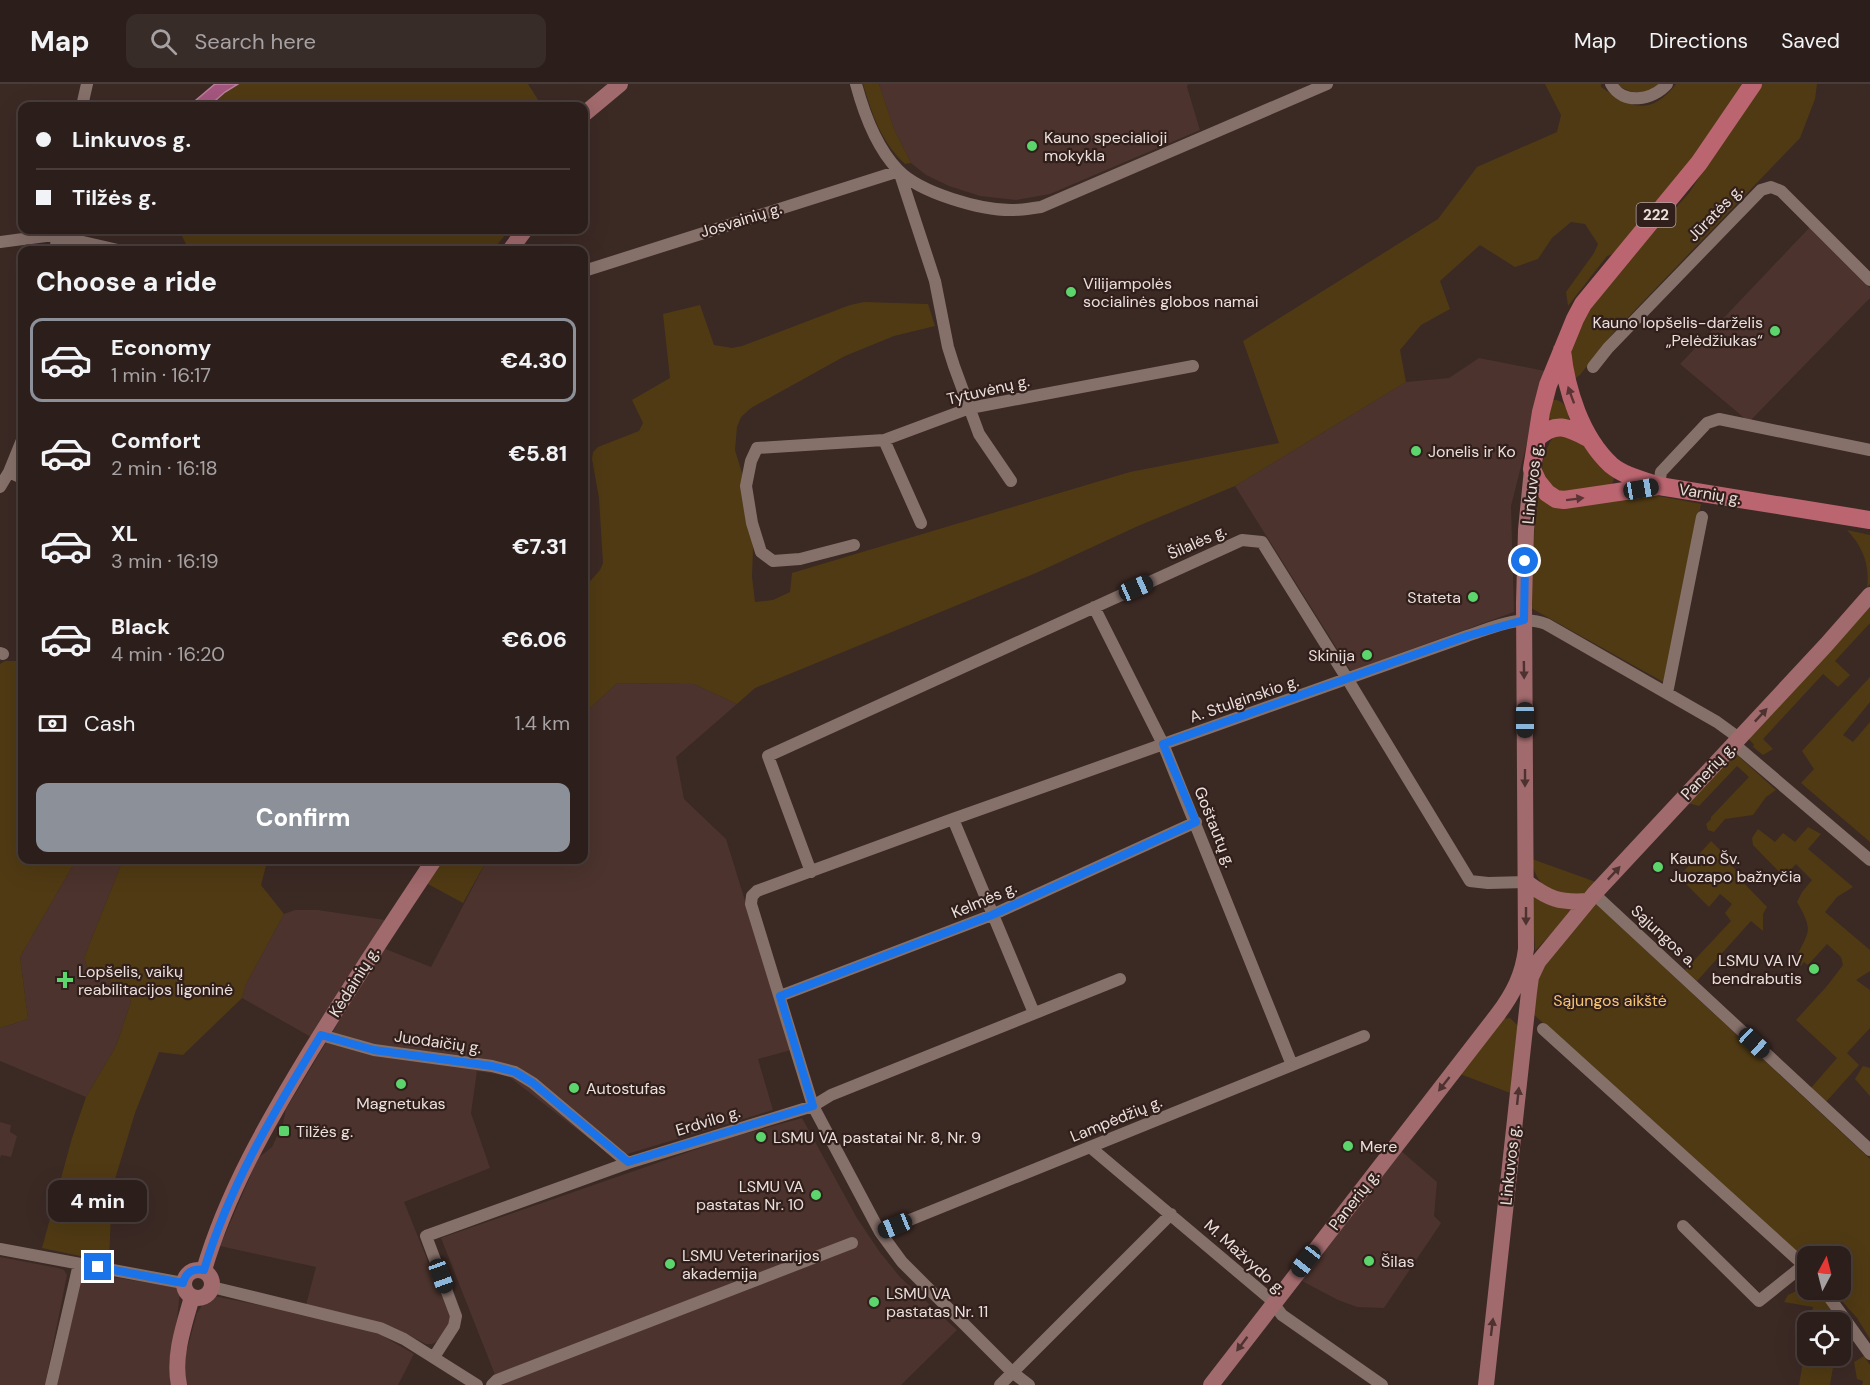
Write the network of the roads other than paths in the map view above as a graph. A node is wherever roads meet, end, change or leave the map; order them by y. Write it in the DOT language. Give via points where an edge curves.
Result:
graph roads {
  1 [pos="87,84"];
  2 [pos="620,84"];
  3 [pos="856,84"];
  4 [pos="1327,84"];
  5 [pos="1611,84"];
  6 [pos="1667,84"];
  7 [pos="1753,84"];
  8 [pos="83,102"];
  9 [pos="588,111"];
  10 [pos="899,171"];
  11 [pos="54,234"];
  12 [pos="61,234"];
  13 [pos="0,242"];
  14 [pos="103,246"];
  15 [pos="588,270"];
  16 [pos="1870,280"];
  17 [pos="1562,348"];
  18 [pos="1193,366"];
  19 [pos="1593,367"];
  20 [pos="970,408"];
  21 [pos="1537,438"];
  22 [pos="1590,439"];
  23 [pos="884,440"];
  24 [pos="18,450"];
  25 [pos="1870,450"];
  26 [pos="1612,465"];
  27 [pos="1532,469"];
  28 [pos="9,472"];
  29 [pos="18,476"];
  30 [pos="1011,482"];
  31 [pos="1659,486"];
  32 [pos="0,487"];
  33 [pos="1605,495"];
  34 [pos="1702,517"];
  35 [pos="1870,520"];
  36 [pos="921,523"];
  37 [pos="854,545"];
  38 [pos="1870,595"];
  39 [pos="1094,607"];
  40 [pos="1524,620"];
  41 [pos="1348,680"];
  42 [pos="1667,693"];
  43 [pos="1736,741"];
  44 [pos="1163,744"];
  45 [pos="953,819"];
  46 [pos="1196,822"];
  47 [pos="1870,860"];
  48 [pos="431,864"];
  49 [pos="811,872"];
  50 [pos="1526,882"];
  51 [pos="1591,898"];
  52 [pos="992,915"];
  53 [pos="1548,949"];
  54 [pos="1120,979"];
  55 [pos="1516,986"];
  56 [pos="780,996"];
  57 [pos="1034,1013"];
  58 [pos="1498,1014"];
  59 [pos="1525,1027"];
  60 [pos="1543,1029"];
  61 [pos="321,1035"];
  62 [pos="1364,1036"];
  63 [pos="1292,1065"];
  64 [pos="813,1106"];
  65 [pos="1090,1147"];
  66 [pos="1870,1150"];
  67 [pos="628,1162"];
  68 [pos="1171,1214"];
  69 [pos="1683,1226"];
  70 [pos="880,1232"];
  71 [pos="852,1243"];
  72 [pos="0,1249"];
  73 [pos="1797,1259"];
  74 [pos="79,1264"];
  75 [pos="204,1270"];
  76 [pos="1797,1274"];
  77 [pos="212,1287"];
  78 [pos="188,1290"];
  79 [pos="1831,1300"];
  80 [pos="1274,1304"];
  81 [pos="1870,1354"];
  82 [pos="434,1358"];
  83 [pos="1012,1372"];
  84 [pos="476,1384"];
  85 [pos="1378,1384"];
  86 [pos="51,1385"];
  87 [pos="179,1385"];
  88 [pos="492,1385"];
  89 [pos="1000,1385"];
  90 [pos="1029,1385"];
  91 [pos="1211,1385"];
  92 [pos="1486,1385"];
  1 -- 8 [label="street"];
  2 -- 9 [label="street"];
  3 -- 10 [label="street" via="868,120"];
  4 -- 10 [label="street" via="1041,207 1013,210 968,204 920,185"];
  5 -- 6 [label="street" via="1615,91 1631,98 1646,98"];
  7 -- 17 [label="main road, Linkuvos g. / 222" via="1700,163 1583,304"];
  10 -- 15 [label="street, Josvainių g."];
  10 -- 20 [label="street" via="935,281 948,347"];
  11 -- 13 [label="street"];
  12 -- 14 [label="street"];
  16 -- 19 [label="street, Jūratės g." via="1781,191 1771,187 1761,190"];
  17 -- 21 [label="main road, Linkuvos g. / 222" via="1548,385"];
  22 -- 17 [label="main road, Varnių g., one-way" via="1571,394"];
  18 -- 20 [label="street, Tytuvėnų g."];
  20 -- 23 [label="street, Tytuvėnų g."];
  20 -- 30 [label="street" via="979,434"];
  21 -- 22 [label="main road" via="1554,427 1565,427"];
  21 -- 27 [label="main road, Linkuvos g. / 222"];
  22 -- 26 [label="main road, Varnių g."];
  23 -- 36 [label="street"];
  23 -- 37 [label="street, Tytuvėnų g." via="757,448 751,461 746,486 760,552 774,561 800,559"];
  24 -- 28 [label="street"];
  25 -- 31 [label="street" via="1719,419 1707,423 1661,472"];
  26 -- 31 [label="main road, Varnių g."];
  26 -- 33 [label="main road" via="1617,482"];
  27 -- 33 [label="main road, one-way" via="1542,488 1556,499"];
  27 -- 40 [label="street, Linkuvos g. / 222"];
  28 -- 29 [label="street"];
  28 -- 32 [label="street"];
  31 -- 33 [label="main road"];
  31 -- 35 [label="main road, Varnių g."];
  34 -- 42 [label="street"];
  43 -- 38 [label="street, Panerių g., one-way"];
  39 -- 41 [label="street, Šilalės g." via="1242,540 1262,542"];
  39 -- 44 [label="street, Goštautų g."];
  39 -- 49 [label="street, Šilalės g." via="768,756"];
  40 -- 41 [label="street, A. Stulginskio g." via="1467,636"];
  40 -- 42 [label="street" via="1546,624"];
  40 -- 50 [label="street, Linkuvos g. / 222, one-way"];
  41 -- 44 [label="street, A. Stulginskio g."];
  41 -- 50 [label="street, Šilalės g." via="1470,880"];
  42 -- 43 [label="street" via="1717,722"];
  43 -- 47 [label="street"];
  51 -- 43 [label="street, Panerių g., one-way"];
  44 -- 45 [label="street, A. Stulginskio g."];
  44 -- 46 [label="street, Goštautų g."];
  45 -- 49 [label="street, A. Stulginskio g."];
  45 -- 52 [label="street"];
  46 -- 52 [label="street, Kelmės g."];
  46 -- 63 [label="street, Goštautų g."];
  48 -- 61 [label="street, Kėdainių g."];
  49 -- 56 [label="street, A. Stulginskio g." via="752,896"];
  50 -- 51 [label="street" via="1553,900 1573,902"];
  50 -- 55 [label="street, Linkuvos g. / 222, one-way" via="1526,950"];
  51 -- 53 [label="street, Panerių g."];
  51 -- 66 [label="street, Sąjungos a."];
  52 -- 56 [label="street, Kelmės g."];
  52 -- 57 [label="street"];
  53 -- 59 [label="street, Linkuvos g." via="1531,977"];
  54 -- 57 [label="street, Erdvilo g."];
  55 -- 58 [label="street, Panerių g. / 222"];
  56 -- 64 [label="street"];
  57 -- 64 [label="street, Erdvilo g." via="831,1095"];
  58 -- 59 [label="street" via="1512,1015"];
  58 -- 80 [label="street, Panerių g. / 222, one-way"];
  92 -- 59 [label="street, Linkuvos g., one-way"];
  60 -- 73 [label="street"];
  61 -- 67 [label="street, Juodaičių g." via="374,1050 515,1072"];
  61 -- 75 [label="street, Kėdainių g." via="248,1161"];
  62 -- 63 [label="street, Lampėdžių g."];
  63 -- 65 [label="street, Lampėdžių g."];
  64 -- 67 [label="street, Erdvilo g."];
  64 -- 70 [label="street"];
  65 -- 68 [label="street, M. Mažvydo g."];
  65 -- 70 [label="street, Lampėdžių g."];
  67 -- 82 [label="street, Erdvilo g." via="426,1236 456,1316"];
  68 -- 80 [label="street, M. Mažvydo g."];
  68 -- 83 [label="street"];
  69 -- 76 [label="street" via="1759,1301"];
  70 -- 83 [label="street" via="902,1262"];
  71 -- 88 [label="street"];
  72 -- 74 [label="street"];
  74 -- 78 [label="street"];
  74 -- 86 [label="street"];
  75 -- 77 [label="street" via="211,1277"];
  75 -- 78 [label="street" via="188,1273"];
  77 -- 78 [label="street" via="202,1298"];
  77 -- 82 [label="street" via="363,1323 404,1339"];
  78 -- 87 [label="street" via="177,1374"];
  79 -- 81 [label="street"];
  80 -- 85 [label="street, M. Mažvydo g." via="1282,1316"];
  80 -- 91 [label="street, Panerių g. / 222, one-way"];
  82 -- 84 [label="street"];
  83 -- 89 [label="street"];
  83 -- 90 [label="street"];
}
